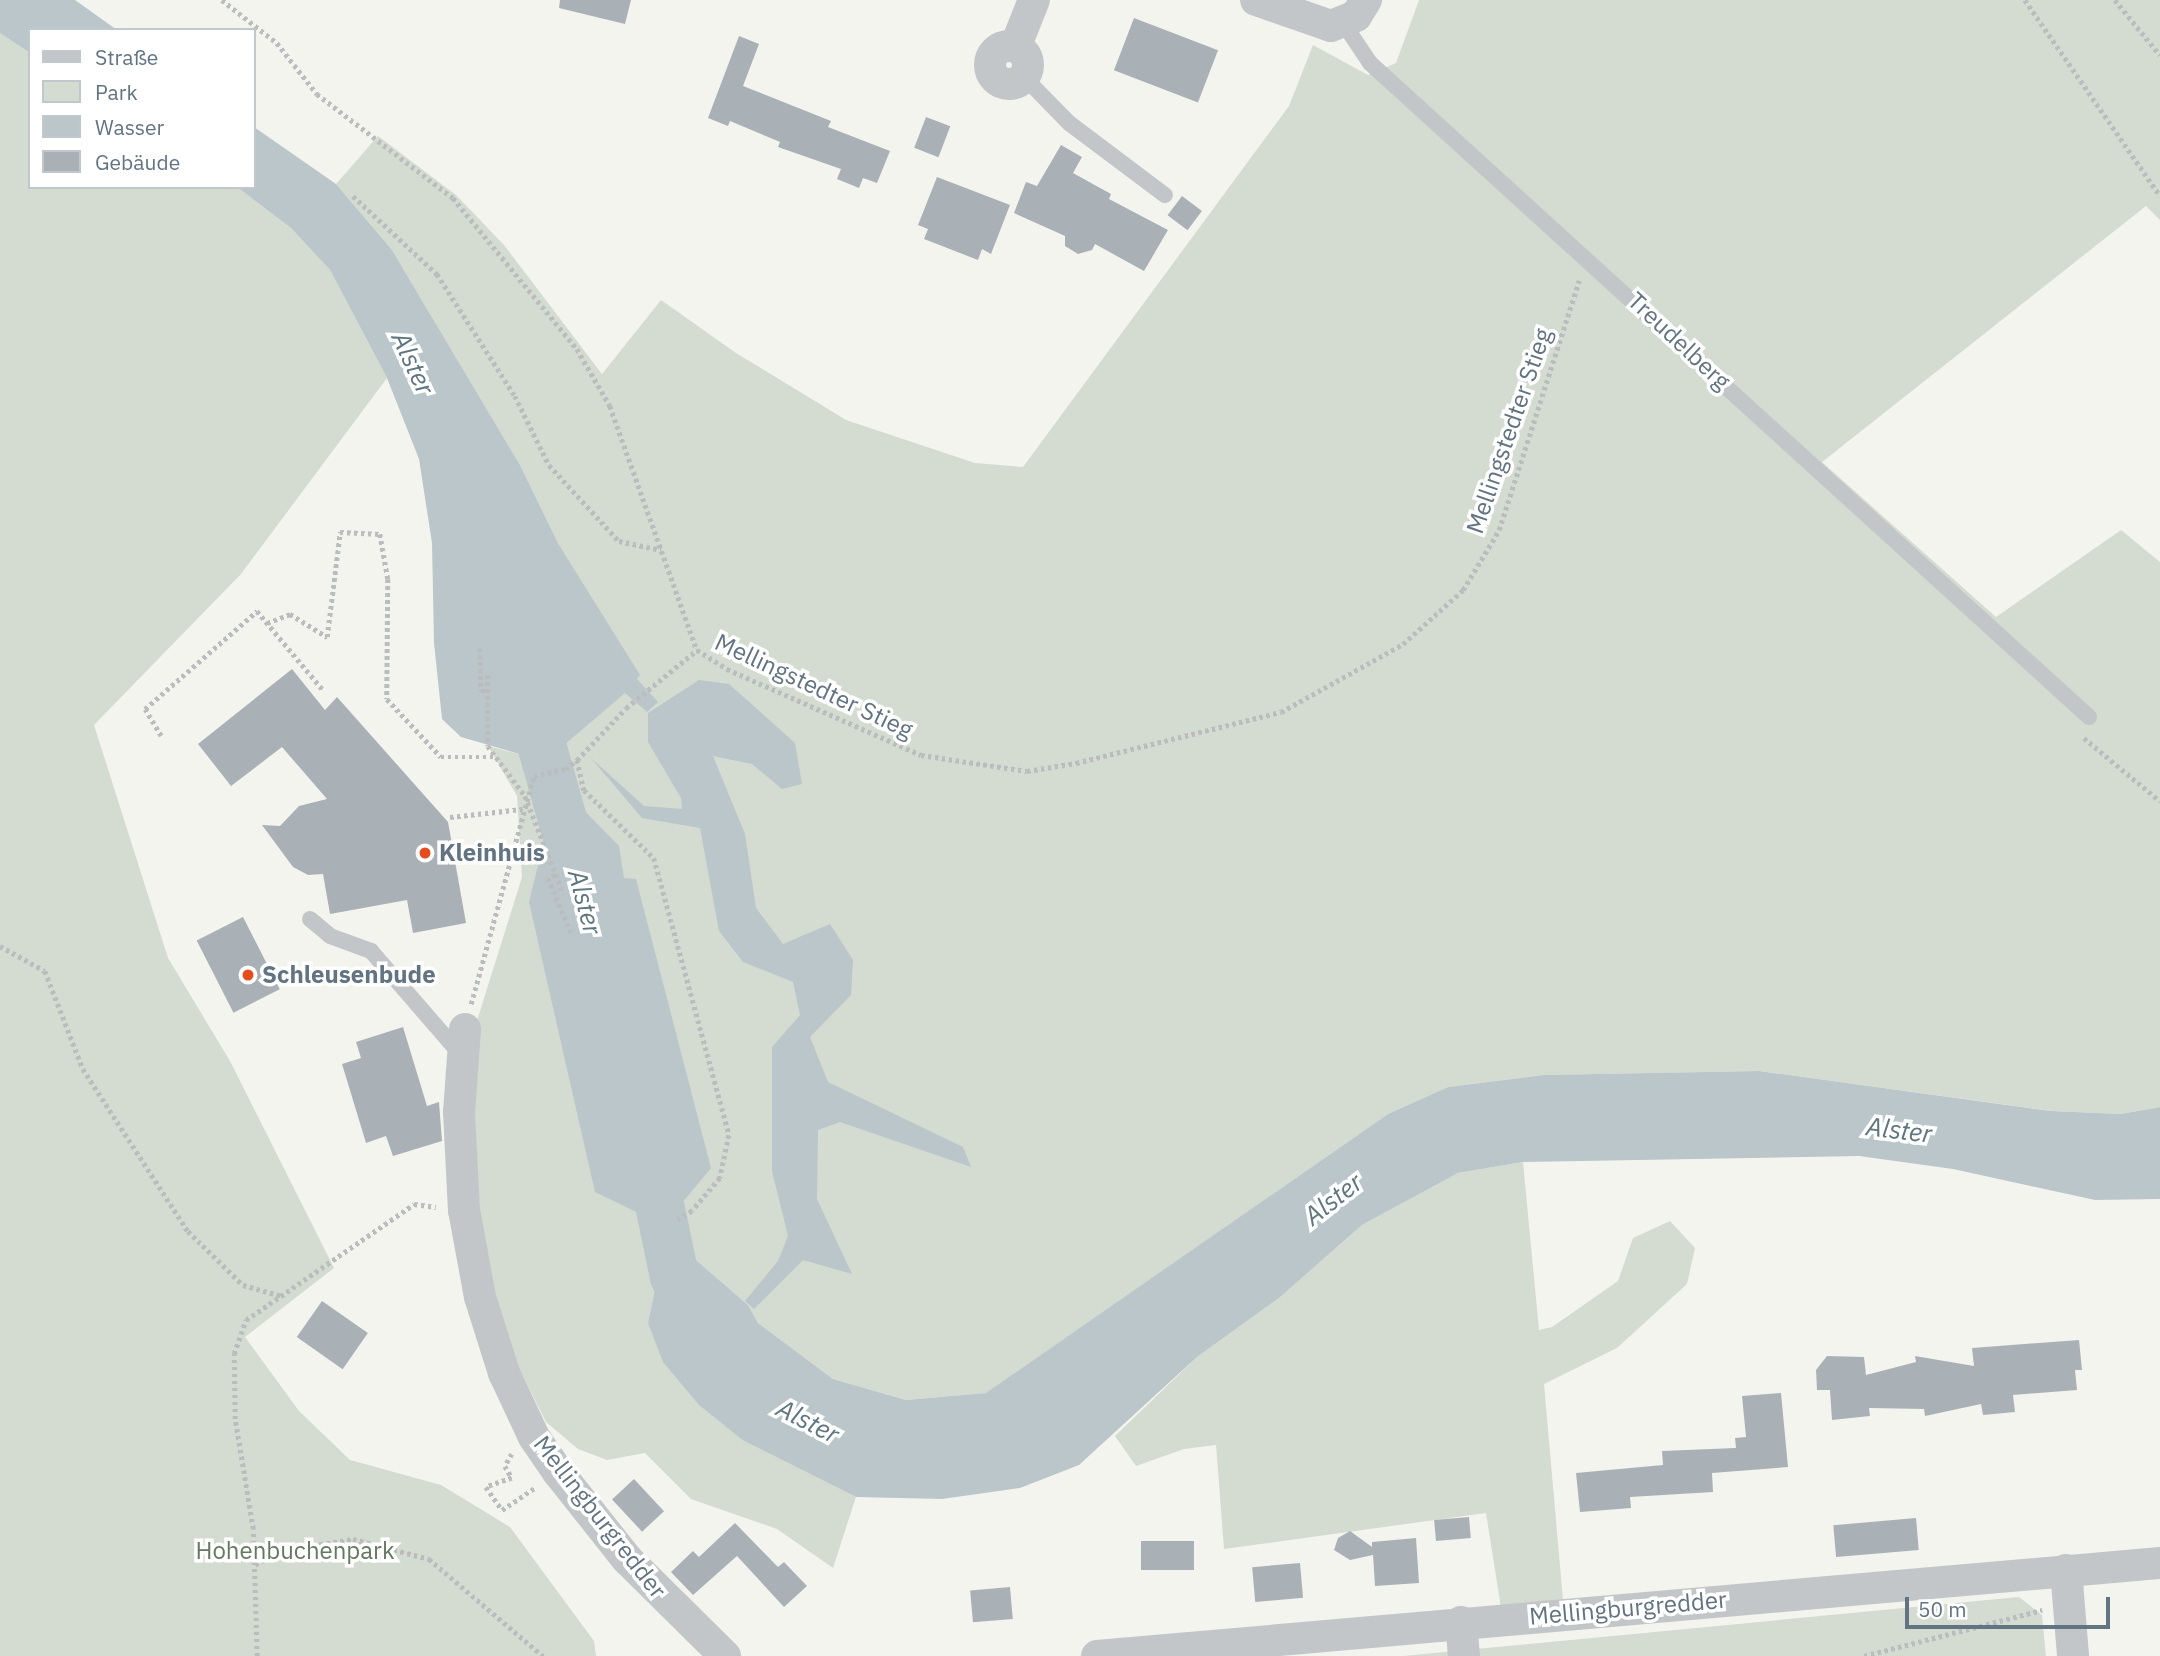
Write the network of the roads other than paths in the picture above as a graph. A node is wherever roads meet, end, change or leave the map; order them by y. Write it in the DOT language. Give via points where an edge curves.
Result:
graph roads {
  1 [pos="1034,0"];
  2 [pos="1255,0"];
  3 [pos="1366,0"];
  4 [pos="1344,24"];
  5 [pos="1023,76"];
  6 [pos="1165,195"];
  7 [pos="2089,716"];
  8 [pos="310,919"];
  9 [pos="464,1043"];
  10 [pos="2160,1563"];
  11 [pos="2067,1585"];
  12 [pos="1461,1622"];
  13 [pos="725,1656"];
  14 [pos="1097,1656"];
  15 [pos="1464,1656"];
  16 [pos="2073,1656"];
  1 -- 5 [label="street" via="1016,45 997,48 988,70 1001,85 1021,82"];
  2 -- 4 [label="street" via="1322,24"];
  3 -- 4 [label="street"];
  4 -- 7 [label="lane, Treudelberg" via="1370,63"];
  5 -- 6 [label="lane" via="1069,123"];
  8 -- 9 [label="lane" via="330,936 371,951"];
  9 -- 13 [label="street, Mellingburgredder" via="460,1112 464,1210 480,1297 504,1373 534,1437 558,1472 627,1559"];
  10 -- 11 [label="street, Mellingburgredder"];
  11 -- 12 [label="street, Mellingburgredder"];
  11 -- 16 [label="street"];
  12 -- 14 [label="street, Mellingburgredder"];
  12 -- 15 [label="street"];
}
